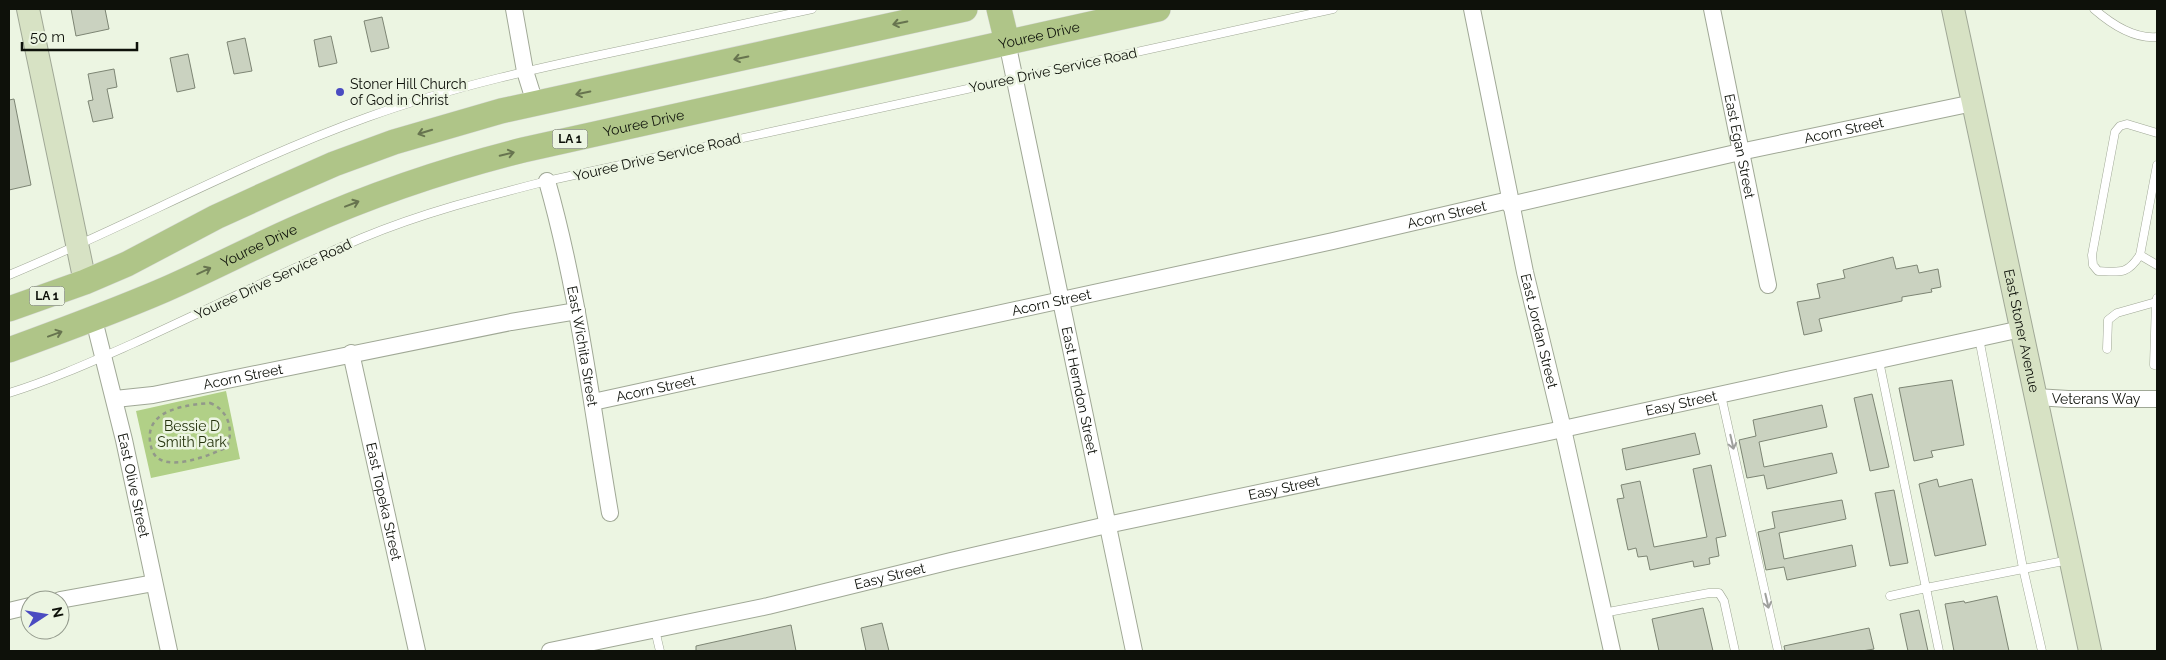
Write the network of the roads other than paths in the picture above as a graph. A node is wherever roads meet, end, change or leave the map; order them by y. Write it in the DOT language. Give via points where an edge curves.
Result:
graph roads {
  1 [pos="28,9"];
  2 [pos="514,9"];
  3 [pos="812,9"];
  4 [pos="965,9"];
  5 [pos="999,9"];
  6 [pos="1158,9"];
  7 [pos="1333,9"];
  8 [pos="1472,9"];
  9 [pos="1712,9"];
  10 [pos="1953,9"];
  11 [pos="2094,9"];
  12 [pos="2157,38"];
  13 [pos="1007,42"];
  14 [pos="525,71"];
  15 [pos="1014,78"];
  16 [pos="1973,102"];
  17 [pos="534,103"];
  18 [pos="2157,133"];
  19 [pos="1740,152"];
  20 [pos="2157,165"];
  21 [pos="547,182"];
  22 [pos="1510,202"];
  23 [pos="78,246"];
  24 [pos="2140,255"];
  25 [pos="2157,265"];
  26 [pos="9,274"];
  27 [pos="85,282"];
  28 [pos="1768,284"];
  29 [pos="1060,300"];
  30 [pos="2157,300"];
  31 [pos="9,309"];
  32 [pos="577,311"];
  33 [pos="94,320"];
  34 [pos="2021,329"];
  35 [pos="1979,338"];
  36 [pos="2107,349"];
  37 [pos="9,350"];
  38 [pos="351,354"];
  39 [pos="102,357"];
  40 [pos="1879,360"];
  41 [pos="2154,366"];
  42 [pos="9,393"];
  43 [pos="1721,395"];
  44 [pos="2036,397"];
  45 [pos="114,398"];
  46 [pos="2157,399"];
  47 [pos="594,402"];
  48 [pos="1562,429"];
  49 [pos="610,513"];
  50 [pos="1107,525"];
  51 [pos="2071,560"];
  52 [pos="2024,568"];
  53 [pos="154,583"];
  54 [pos="1926,588"];
  55 [pos="1890,596"];
  56 [pos="70,598"];
  57 [pos="1603,613"];
  58 [pos="655,630"];
  59 [pos="1607,650"];
  60 [pos="168,651"];
  61 [pos="417,651"];
  62 [pos="550,651"];
  63 [pos="660,651"];
  64 [pos="1134,651"];
  65 [pos="1735,651"];
  66 [pos="1778,651"];
  67 [pos="1939,651"];
  68 [pos="2042,651"];
  69 [pos="2090,651"];
  1 -- 23 [label="street"];
  2 -- 14 [label="street"];
  3 -- 14 [label="lane"];
  4 -- 17 [label="main road, LA 1, one-way"];
  5 -- 13 [label="main road"];
  6 -- 13 [label="main road, Youree Drive / LA 1"];
  7 -- 15 [label="lane, Youree Drive Service Road"];
  8 -- 22 [label="street, East Jordan Street"];
  9 -- 19 [label="street, East Egan Street"];
  10 -- 16 [label="street, East Stoner Avenue"];
  11 -- 12 [label="lane" via="2110,23 2147,38"];
  13 -- 15 [label="street, East Herndon Street"];
  33 -- 13 [label="main road, Youree Drive / LA 1, one-way" via="334,212 442,172 523,150"];
  14 -- 17 [label="street"];
  14 -- 23 [label="lane" via="428,97 326,132"];
  15 -- 21 [label="lane, Youree Drive Service Road"];
  15 -- 29 [label="street, East Herndon Street"];
  16 -- 19 [label="street, Acorn Street"];
  16 -- 34 [label="street, East Stoner Avenue"];
  17 -- 27 [label="main road, LA 1, one-way" via="447,125 334,164 216,217 127,264"];
  18 -- 24 [label="lane" via="2127,124 2115,132 2092,255 2093,265 2098,271 2122,272 2132,267"];
  19 -- 22 [label="street, Acorn Street"];
  19 -- 28 [label="street, East Egan Street"];
  20 -- 24 [label="lane"];
  21 -- 32 [label="street, East Wichita Street"];
  21 -- 39 [label="lane, Youree Drive Service Road" via="418,217 364,238"];
  22 -- 29 [label="street, Acorn Street"];
  22 -- 48 [label="street, East Jordan Street"];
  23 -- 26 [label="lane"];
  23 -- 27 [label="street"];
  24 -- 25 [label="lane"];
  27 -- 31 [label="main road, LA 1"];
  27 -- 33 [label="main road"];
  29 -- 47 [label="street, Acorn Street"];
  29 -- 50 [label="street, East Herndon Street"];
  30 -- 36 [label="lane" via="2117,313 2108,320"];
  30 -- 41 [label="lane"];
  32 -- 38 [label="street, Acorn Street"];
  32 -- 47 [label="street, East Wichita Street"];
  37 -- 33 [label="main road, Youree Drive / LA 1, one-way"];
  33 -- 39 [label="street, East Olive Street"];
  34 -- 35 [label="street, Easy Street"];
  34 -- 44 [label="street, East Stoner Avenue"];
  35 -- 40 [label="street, Easy Street"];
  35 -- 52 [label="lane"];
  38 -- 45 [label="street, Acorn Street" via="153,395"];
  38 -- 61 [label="street, East Topeka Street"];
  39 -- 42 [label="lane, Youree Drive Service Road"];
  39 -- 45 [label="street, East Olive Street"];
  40 -- 43 [label="street, Easy Street"];
  40 -- 54 [label="lane"];
  43 -- 48 [label="street, Easy Street"];
  43 -- 66 [label="lane, one-way"];
  44 -- 46 [label="street, Veterans Way"];
  44 -- 51 [label="street, East Stoner Avenue"];
  45 -- 53 [label="street, East Olive Street"];
  47 -- 49 [label="street, East Wichita Street"];
  48 -- 50 [label="street, Easy Street"];
  48 -- 57 [label="street, East Jordan Street"];
  50 -- 58 [label="street, Easy Street"];
  50 -- 64 [label="street, East Herndon Street"];
  51 -- 52 [label="lane"];
  51 -- 69 [label="street, East Stoner Avenue"];
  52 -- 54 [label="lane"];
  52 -- 68 [label="lane"];
  53 -- 56 [label="street"];
  53 -- 60 [label="street, East Olive Street"];
  54 -- 55 [label="lane"];
  54 -- 67 [label="lane"];
  57 -- 59 [label="street, East Jordan Street"];
  57 -- 65 [label="lane" via="1719,593 1724,601"];
  58 -- 62 [label="street, Easy Street"];
  58 -- 63 [label="lane"];
}
